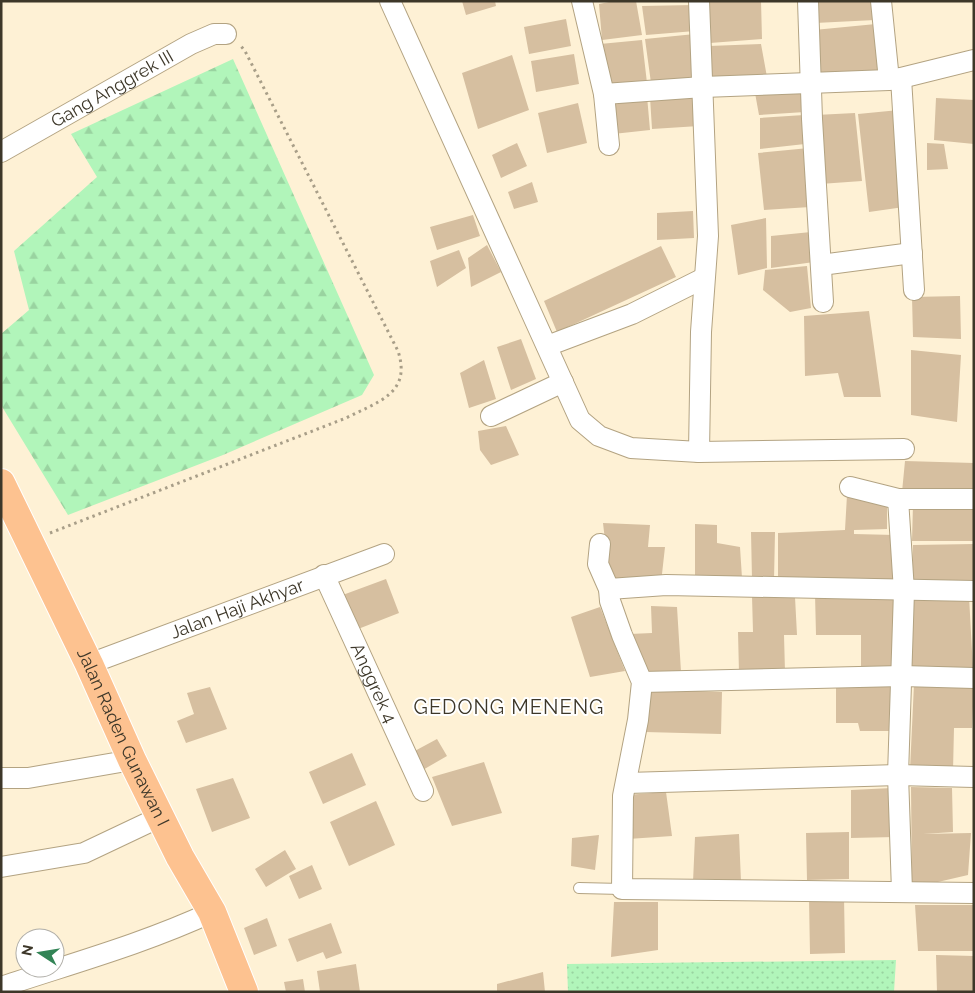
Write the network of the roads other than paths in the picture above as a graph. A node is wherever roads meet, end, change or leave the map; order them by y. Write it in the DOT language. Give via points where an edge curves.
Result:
graph roads {
  1 [pos="390,1"];
  2 [pos="582,1"];
  3 [pos="699,1"];
  4 [pos="808,1"];
  5 [pos="881,1"];
  6 [pos="226,34"];
  7 [pos="974,60"];
  8 [pos="895,79"];
  9 [pos="810,84"];
  10 [pos="704,87"];
  11 [pos="604,94"];
  12 [pos="609,145"];
  13 [pos="1,152"];
  14 [pos="912,253"];
  15 [pos="821,265"];
  16 [pos="704,278"];
  17 [pos="914,290"];
  18 [pos="823,302"];
  19 [pos="547,346"];
  20 [pos="563,382"];
  21 [pos="492,416"];
  22 [pos="904,448"];
  23 [pos="699,452"];
  24 [pos="1,483"];
  25 [pos="850,487"];
  26 [pos="898,499"];
  27 [pos="974,499"];
  28 [pos="600,544"];
  29 [pos="384,554"];
  30 [pos="324,575"];
  31 [pos="609,589"];
  32 [pos="904,591"];
  33 [pos="974,591"];
  34 [pos="89,664"];
  35 [pos="902,676"];
  36 [pos="974,678"];
  37 [pos="642,682"];
  38 [pos="132,760"];
  39 [pos="898,775"];
  40 [pos="974,777"];
  41 [pos="1,778"];
  42 [pos="627,783"];
  43 [pos="423,791"];
  44 [pos="160,817"];
  45 [pos="1,867"];
  46 [pos="579,888"];
  47 [pos="622,889"];
  48 [pos="902,891"];
  49 [pos="974,893"];
  50 [pos="212,912"];
  51 [pos="1,987"];
  52 [pos="244,992"];
  1 -- 19 [label="street"];
  2 -- 11 [label="street"];
  3 -- 10 [label="street"];
  4 -- 9 [label="street"];
  5 -- 8 [label="street"];
  6 -- 13 [label="street, Gang Anggrek III" via="214,34 191,44"];
  7 -- 8 [label="street"];
  8 -- 9 [label="street"];
  8 -- 14 [label="street"];
  9 -- 10 [label="street"];
  9 -- 15 [label="street"];
  10 -- 11 [label="street"];
  10 -- 16 [label="street" via="708,236"];
  11 -- 12 [label="street"];
  14 -- 15 [label="street"];
  14 -- 17 [label="street"];
  15 -- 18 [label="street"];
  16 -- 19 [label="street" via="632,314"];
  16 -- 23 [label="street"];
  19 -- 20 [label="street"];
  20 -- 21 [label="street"];
  20 -- 23 [label="street" via="580,420 600,436 631,448"];
  22 -- 23 [label="street"];
  24 -- 34 [label="highway, Jalan Raden Gunawan I"];
  25 -- 26 [label="street"];
  26 -- 27 [label="street"];
  26 -- 32 [label="street"];
  28 -- 31 [label="street" via="598,564"];
  29 -- 30 [label="street, Jalan Haji Akhyar"];
  30 -- 34 [label="street, Jalan Haji Akhyar"];
  30 -- 43 [label="street, Anggrek 4"];
  31 -- 32 [label="street" via="666,586"];
  31 -- 37 [label="street" via="610,601"];
  32 -- 33 [label="street"];
  32 -- 35 [label="street"];
  34 -- 38 [label="highway, Jalan Raden Gunawan I"];
  35 -- 36 [label="street"];
  35 -- 37 [label="street"];
  35 -- 39 [label="street"];
  37 -- 42 [label="street"];
  38 -- 41 [label="street" via="28,778"];
  38 -- 44 [label="highway, Jalan Raden Gunawan I"];
  39 -- 40 [label="street"];
  39 -- 42 [label="street"];
  39 -- 48 [label="street"];
  42 -- 47 [label="street" via="623,796"];
  44 -- 45 [label="street" via="84,852"];
  44 -- 50 [label="highway, Jalan Raden Gunawan I"];
  46 -- 47 [label="lane"];
  47 -- 48 [label="street"];
  48 -- 49 [label="street"];
  50 -- 51 [label="street" via="146,939"];
  50 -- 52 [label="highway, Jalan Raden Gunawan I"];
}
